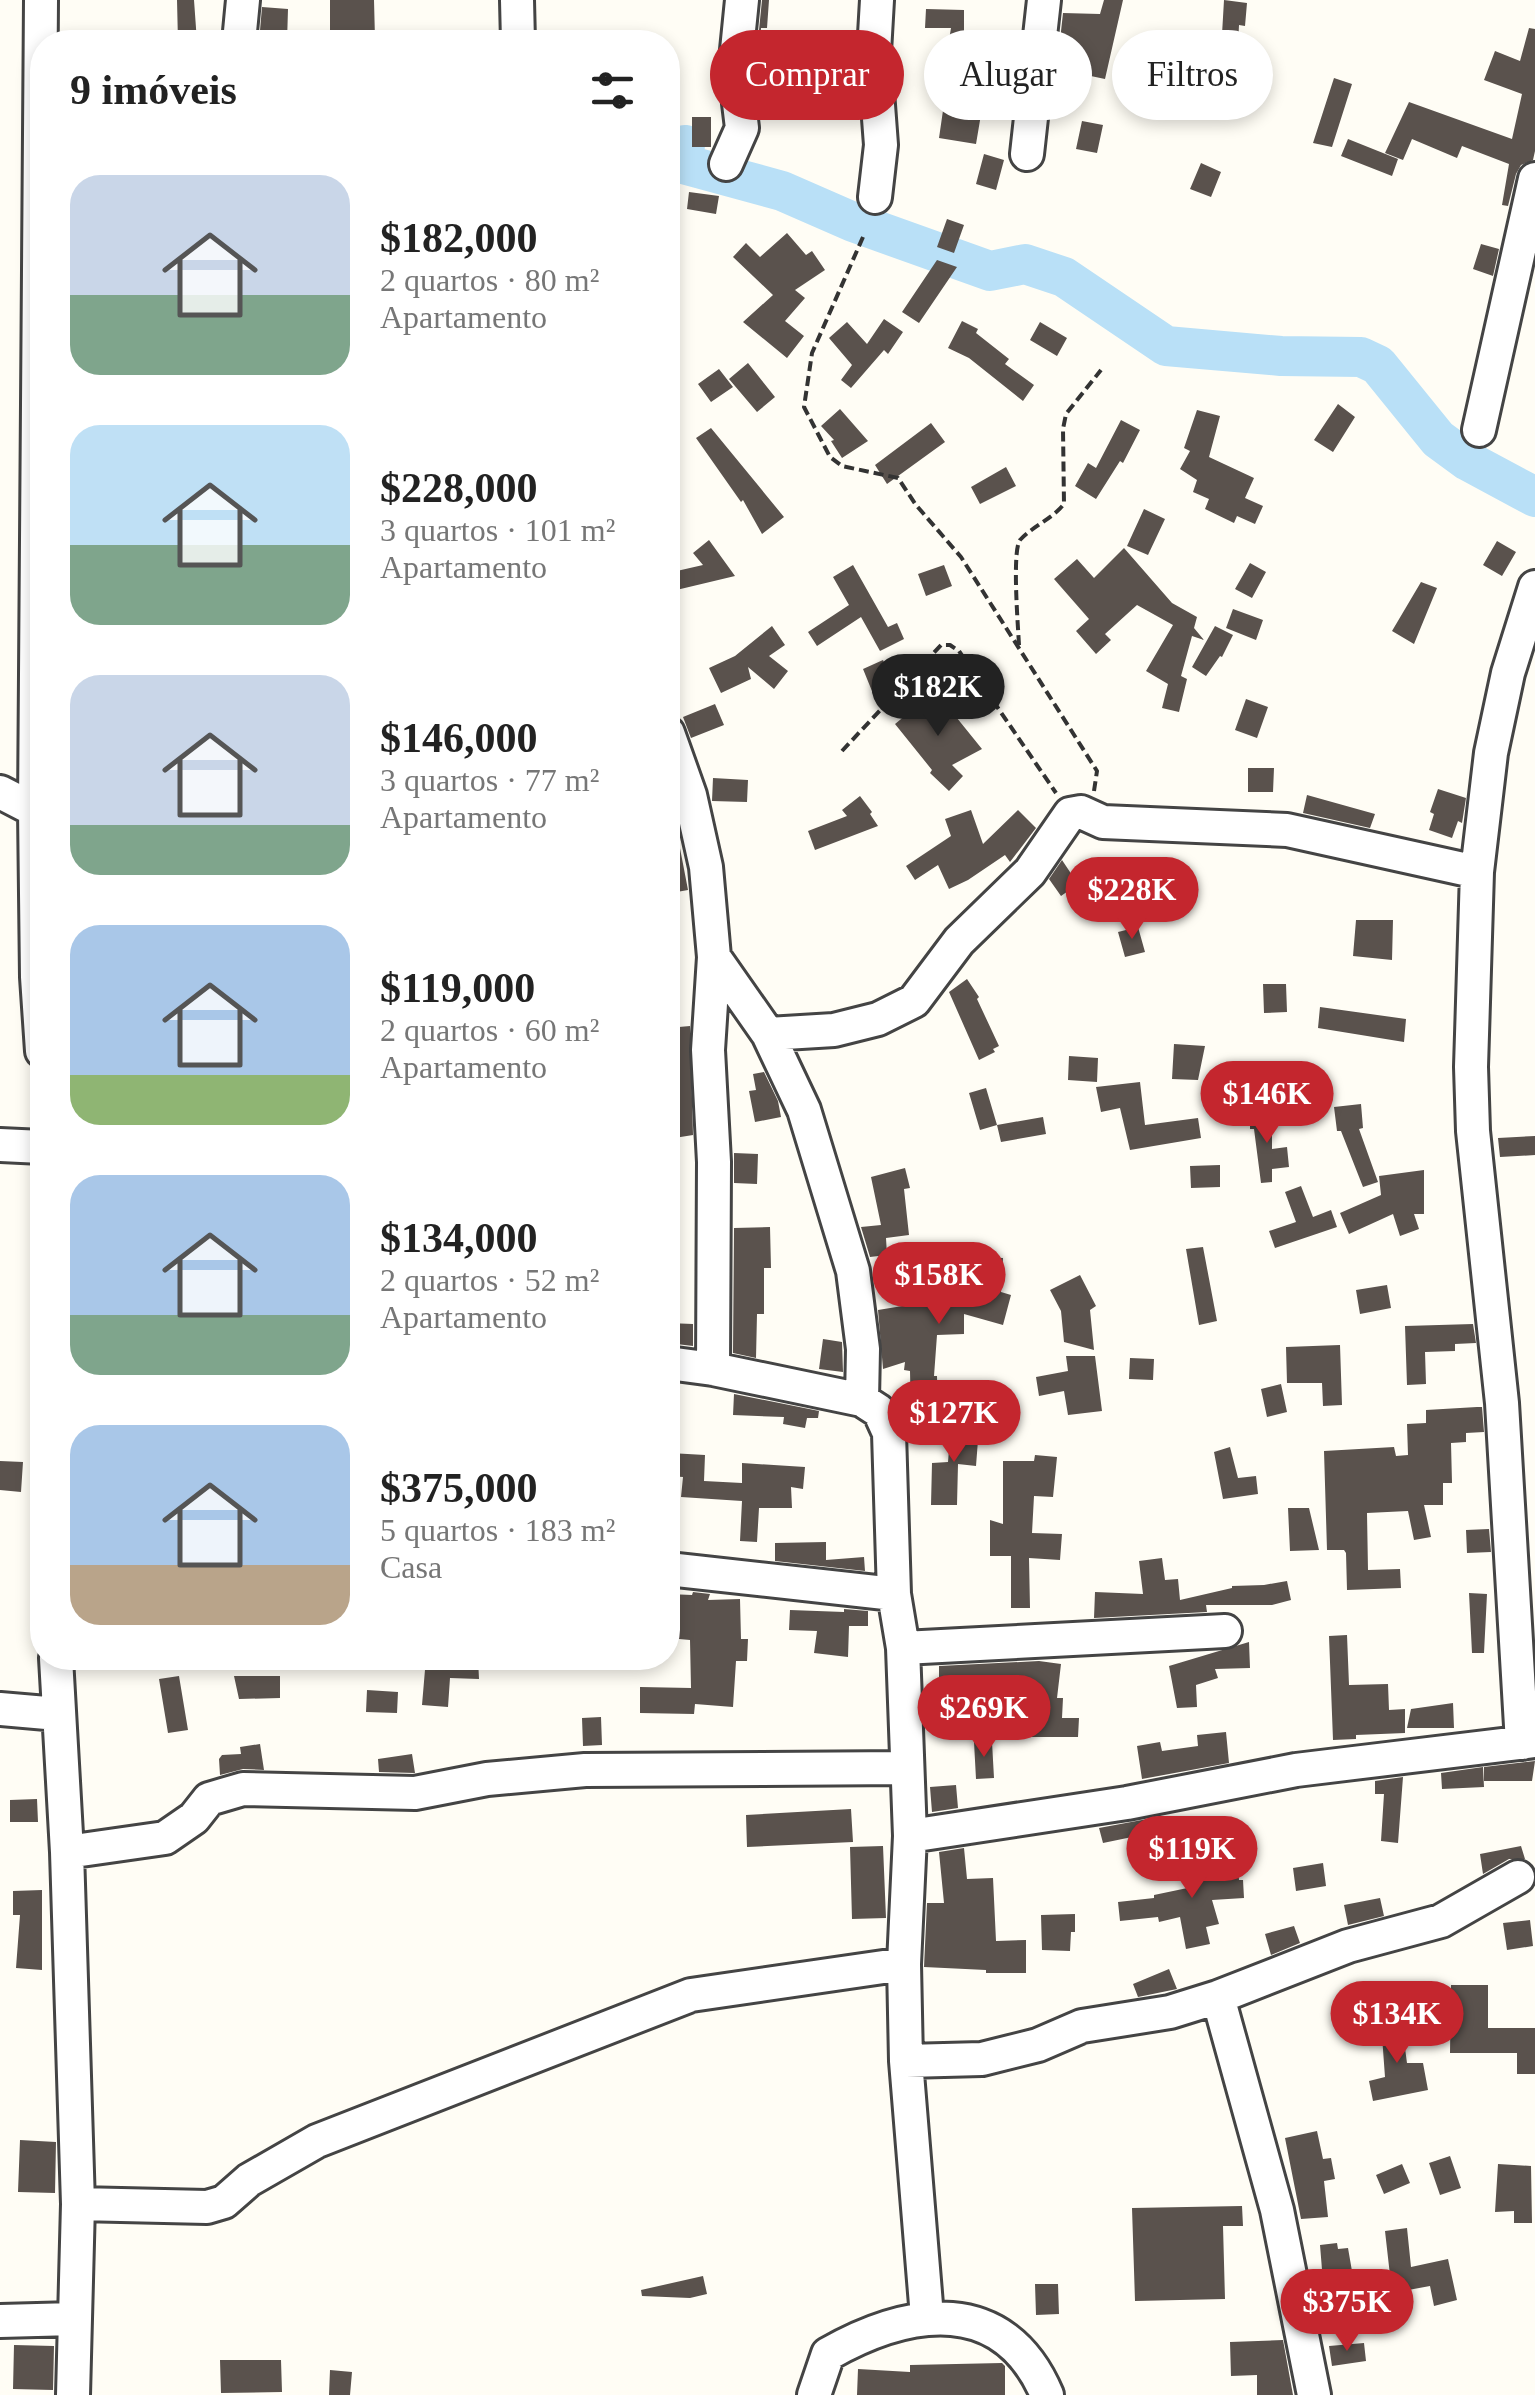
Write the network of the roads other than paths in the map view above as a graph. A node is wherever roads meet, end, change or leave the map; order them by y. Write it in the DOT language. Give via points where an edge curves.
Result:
graph roads {
  1 [pos="41,0"];
  2 [pos="243,0"];
  3 [pos="518,0"];
  4 [pos="742,0"];
  5 [pos="877,0"];
  6 [pos="1044,0"];
  7 [pos="41,30"];
  8 [pos="240,30"];
  9 [pos="518,30"];
  10 [pos="1027,154"];
  11 [pos="726,164"];
  12 [pos="1535,179"];
  13 [pos="875,197"];
  14 [pos="1479,430"];
  15 [pos="1535,588"];
  16 [pos="680,766"];
  17 [pos="0,792"];
  18 [pos="30,807"];
  19 [pos="1476,872"];
  20 [pos="714,957"];
  21 [pos="768,1034"];
  22 [pos="0,1145"];
  23 [pos="30,1146"];
  24 [pos="680,1365"];
  25 [pos="713,1369"];
  26 [pos="862,1400"];
  27 [pos="680,1570"];
  28 [pos="894,1594"];
  29 [pos="1225,1632"];
  30 [pos="903,1648"];
  31 [pos="56,1670"];
  32 [pos="0,1709"];
  33 [pos="58,1714"];
  34 [pos="1528,1742"];
  35 [pos="907,1768"];
  36 [pos="910,1836"];
  37 [pos="67,1852"];
  38 [pos="1518,1876"];
  39 [pos="904,1964"];
  40 [pos="1218,1997"];
  41 [pos="906,2062"];
  42 [pos="78,2204"];
  43 [pos="927,2317"];
  44 [pos="74,2319"];
  45 [pos="0,2321"];
  46 [pos="73,2395"];
  47 [pos="814,2395"];
  48 [pos="1047,2395"];
  49 [pos="1314,2395"];
  1 -- 7 [label="street"];
  2 -- 8 [label="street"];
  3 -- 9 [label="street"];
  4 -- 11 [label="street" via="736,70 742,128"];
  5 -- 13 [label="street" via="881,144"];
  6 -- 10 [label="street"];
  12 -- 14 [label="street"];
  15 -- 19 [label="street" via="1491,753"];
  16 -- 20 [label="street" via="706,867"];
  17 -- 18 [label="street"];
  19 -- 21 [label="street" via="1287,830 1103,822 1075,813 914,1001 834,1030"];
  19 -- 34 [label="street" via="1474,1131"];
  20 -- 21 [label="street"];
  20 -- 25 [label="street" via="708,1050"];
  21 -- 26 [label="street" via="804,1110 853,1271 864,1349"];
  22 -- 23 [label="street"];
  24 -- 25 [label="street"];
  25 -- 26 [label="street"];
  26 -- 28 [label="street" via="879,1411 889,1433"];
  27 -- 28 [label="street"];
  28 -- 30 [label="street"];
  29 -- 30 [label="street"];
  30 -- 35 [label="street"];
  31 -- 33 [label="street"];
  32 -- 33 [label="street"];
  33 -- 37 [label="street"];
  34 -- 36 [label="street" via="1296,1770"];
  35 -- 36 [label="street"];
  35 -- 37 [label="street" via="585,1770 415,1794 243,1789 210,1799 165,1838"];
  36 -- 39 [label="street"];
  37 -- 42 [label="street"];
  38 -- 40 [label="street" via="1441,1920 1348,1946"];
  39 -- 41 [label="street"];
  39 -- 42 [label="street" via="691,1995 317,2141 207,2207"];
  40 -- 41 [label="street" via="1082,2026 982,2059"];
  40 -- 49 [label="street" via="1277,2210"];
  41 -- 43 [label="street"];
  42 -- 44 [label="street"];
  43 -- 47 [label="street" via="867,2332 828,2354"];
  43 -- 48 [label="street" via="974,2322 1012,2341"];
  44 -- 45 [label="street"];
  44 -- 46 [label="street"];
}
